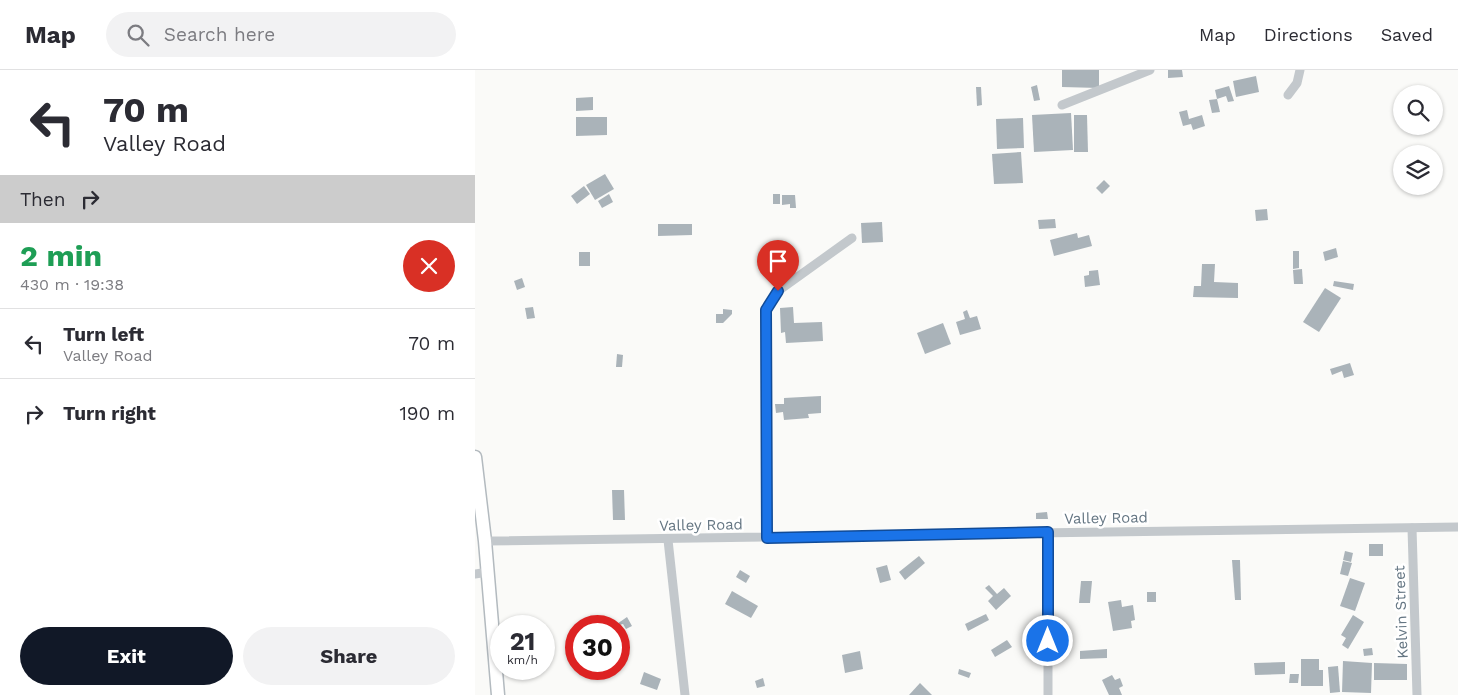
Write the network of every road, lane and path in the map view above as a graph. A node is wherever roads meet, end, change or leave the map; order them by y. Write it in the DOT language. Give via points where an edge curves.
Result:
graph roads {
  1 [pos="1150,70"];
  2 [pos="1300,70"];
  3 [pos="1288,95"];
  4 [pos="1062,105"];
  5 [pos="851,238"];
  6 [pos="475,456"];
  7 [pos="1458,527"];
  8 [pos="1412,528"];
  9 [pos="1048,532"];
  10 [pos="767,538"];
  11 [pos="668,540"];
  12 [pos="485,541"];
  13 [pos="481,573"];
  14 [pos="498,695"];
  15 [pos="685,695"];
  16 [pos="1048,695"];
  17 [pos="1417,695"];
  1 -- 4 [label="street"];
  2 -- 3 [label="street" via="1297,83"];
  5 -- 10 [label="street" via="778,291 766,310"];
  6 -- 12 [label="main road"];
  7 -- 8 [label="street, Valley Road"];
  8 -- 9 [label="street, Valley Road"];
  8 -- 17 [label="street, Kelvin Street"];
  9 -- 10 [label="street, Valley Road"];
  9 -- 16 [label="street"];
  10 -- 11 [label="street, Valley Road"];
  11 -- 12 [label="street, Valley Road"];
  11 -- 15 [label="street"];
  12 -- 13 [label="main road"];
  13 -- 14 [label="main road"];
}
